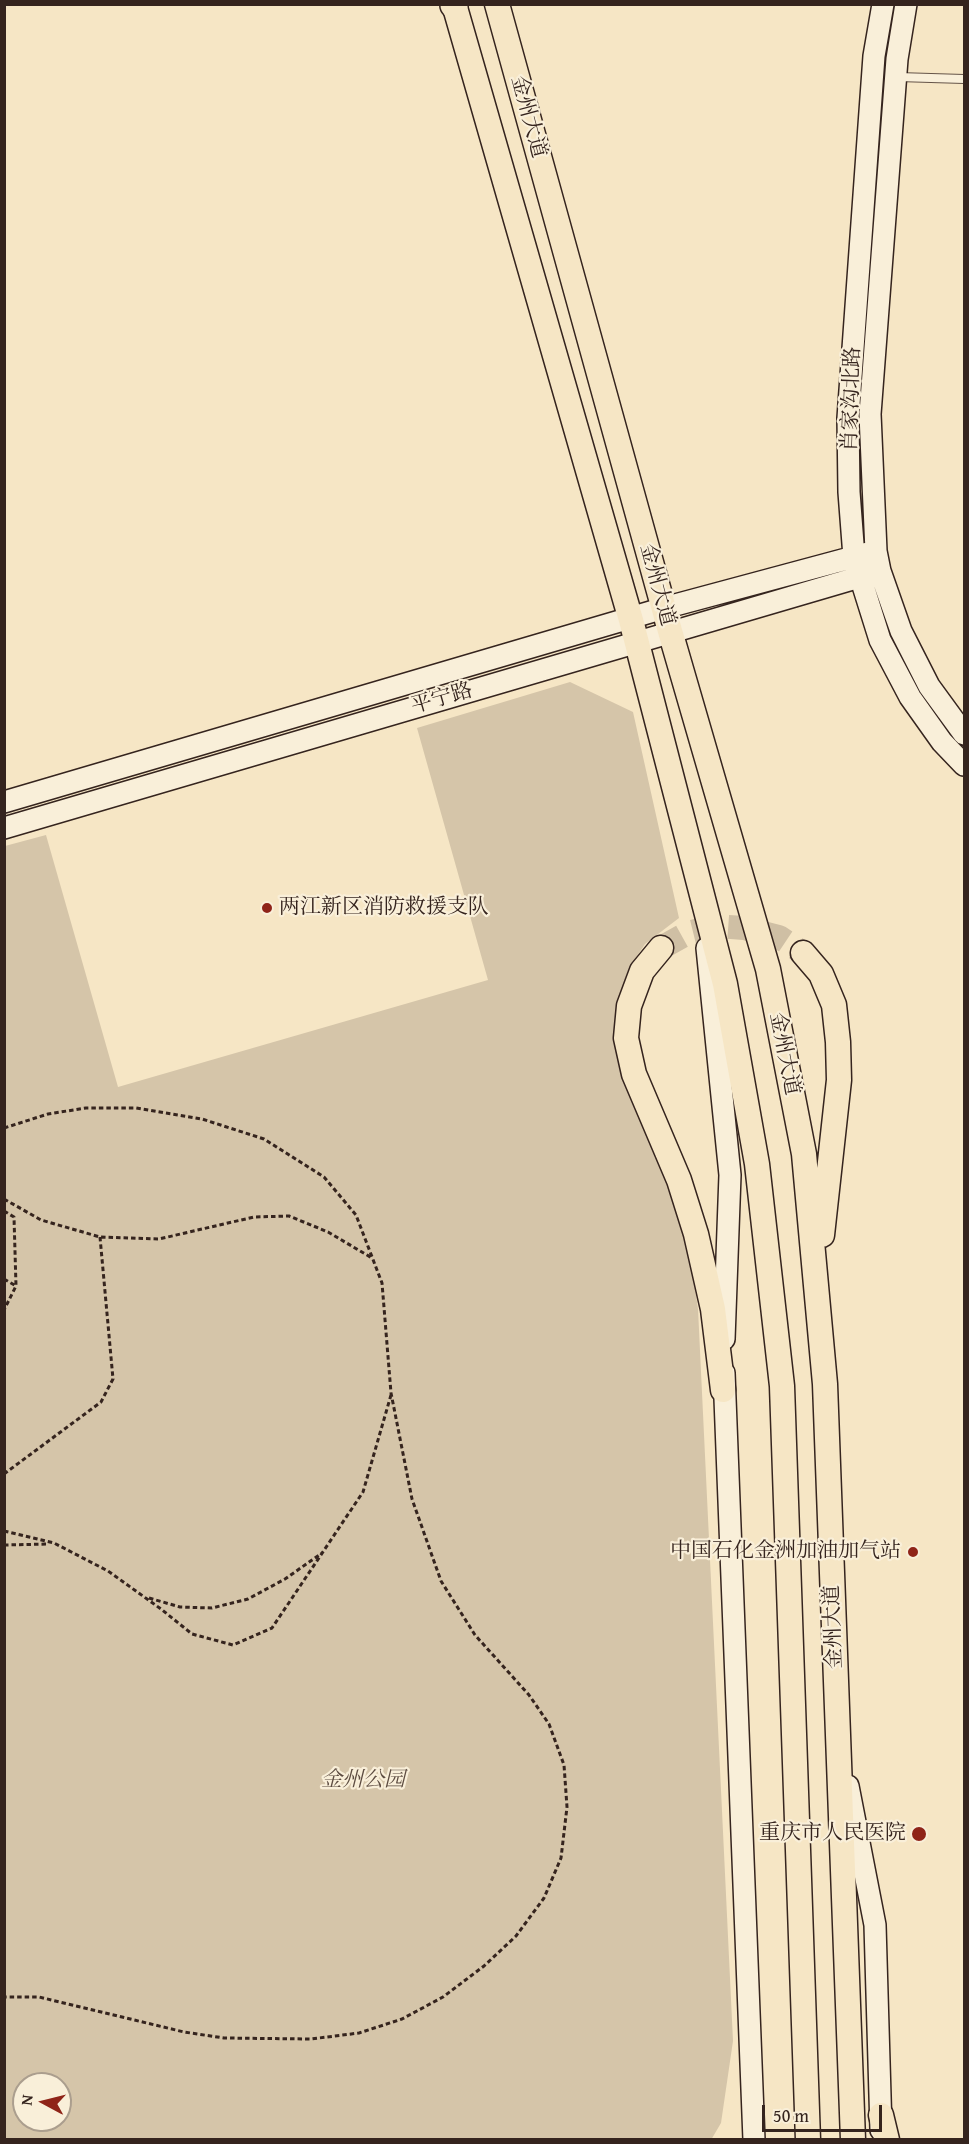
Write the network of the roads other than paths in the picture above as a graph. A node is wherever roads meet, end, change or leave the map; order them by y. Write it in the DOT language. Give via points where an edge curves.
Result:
graph roads {
  1 [pos="497,4"];
  2 [pos="883,4"];
  3 [pos="906,4"];
  4 [pos="454,5"];
  5 [pos="896,77"];
  6 [pos="964,79"];
  7 [pos="878,561"];
  8 [pos="857,568"];
  9 [pos="667,620"];
  10 [pos="634,631"];
  11 [pos="964,735"];
  12 [pos="964,765"];
  13 [pos="4,802"];
  14 [pos="4,828"];
  15 [pos="702,894"];
  16 [pos="661,948"];
  17 [pos="803,952"];
  18 [pos="816,1285"];
  19 [pos="723,1390"];
  20 [pos="838,1736"];
  21 [pos="881,2115"];
  22 [pos="754,2139"];
  23 [pos="808,2139"];
  24 [pos="853,2139"];
  25 [pos="882,2139"];
  26 [pos="887,2139"];
  1 -- 9 [label="main road, 金州大道"];
  2 -- 8 [label="main road, 肖家沟北路" via="874,56 848,418 849,492"];
  3 -- 5 [label="main road, 肖家沟北路"];
  4 -- 10 [label="main road, 金州大道"];
  5 -- 6 [label="lane"];
  5 -- 7 [label="main road, 肖家沟北路" via="870,414"];
  7 -- 8 [label="main road, 平宁路"];
  7 -- 11 [label="main road, 肖家沟北路" via="901,631 929,686"];
  8 -- 9 [label="main road, 平宁路"];
  8 -- 12 [label="main road, 肖家沟北路" via="880,640 910,697"];
  9 -- 10 [label="main road, 平宁路"];
  9 -- 18 [label="main road, 金州大道" via="768,969 804,1154"];
  10 -- 13 [label="main road, 平宁路"];
  10 -- 14 [label="main road, 平宁路"];
  10 -- 15 [label="main road, 金州大道"];
  15 -- 19 [label="main road" via="730,1175"];
  15 -- 23 [label="main road, 金州大道" via="725,984 757,1164 782,1386"];
  16 -- 19 [label="main road" via="642,971 629,1006 626,1038 634,1074 679,1180 696,1234 713,1309"];
  17 -- 18 [label="main road" via="821,974 834,1005 838,1042 839,1080"];
  18 -- 20 [label="main road, 金州大道" via="825,1384"];
  19 -- 22 [label="main road"];
  20 -- 21 [label="main road" via="875,1925"];
  20 -- 24 [label="main road, 金州大道"];
  21 -- 25 [label="main road"];
  21 -- 26 [label="main road"];
}
